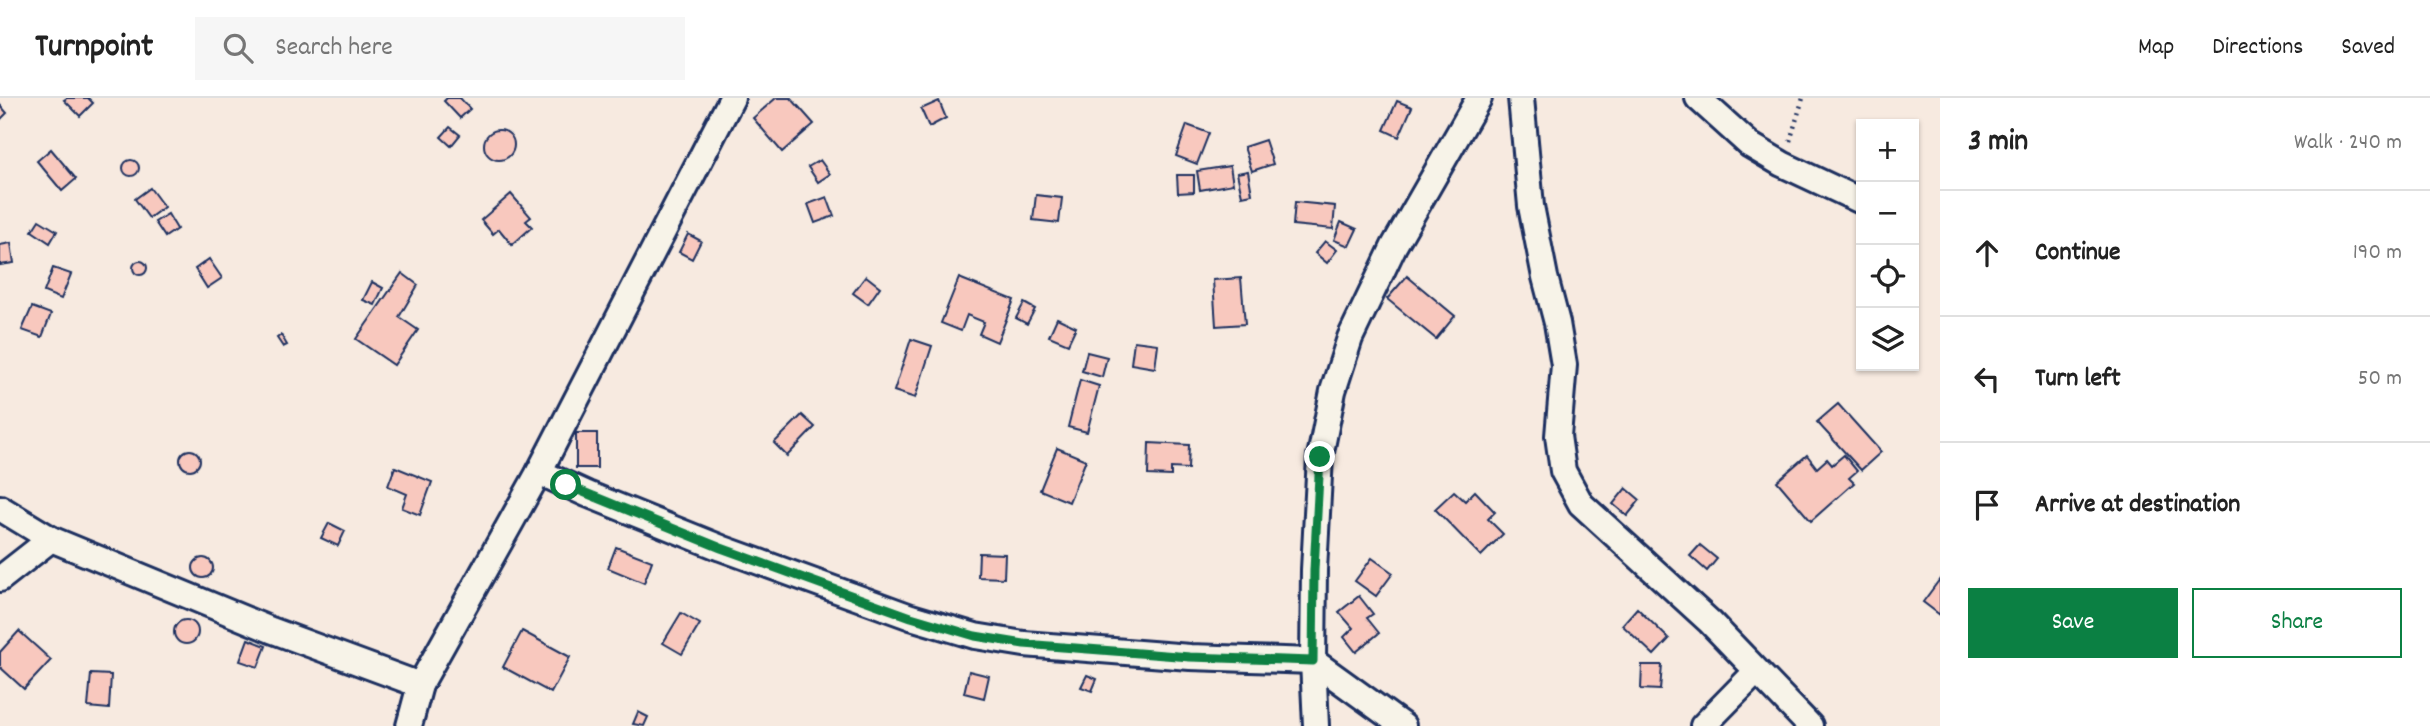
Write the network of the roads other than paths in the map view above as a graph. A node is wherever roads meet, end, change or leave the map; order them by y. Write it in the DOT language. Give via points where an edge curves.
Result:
graph roads {
  1 [pos="732,98"];
  2 [pos="1479,98"];
  3 [pos="1521,98"];
  4 [pos="1698,98"];
  5 [pos="1856,199"];
  6 [pos="540,472"];
  7 [pos="0,508"];
  8 [pos="51,539"];
  9 [pos="0,579"];
  10 [pos="1313,661"];
  11 [pos="1756,672"];
  12 [pos="420,685"];
  13 [pos="409,726"];
  14 [pos="1317,726"];
  15 [pos="1403,726"];
  16 [pos="1703,726"];
  17 [pos="1810,726"];
  1 -- 6 [label="street"];
  2 -- 10 [label="street" via="1394,246 1350,338 1333,391 1320,457"];
  3 -- 11 [label="street" via="1531,206 1564,365 1559,436 1563,471 1581,504 1710,622"];
  4 -- 5 [label="street" via="1750,145"];
  6 -- 10 [label="street" via="721,548 975,636 1190,657"];
  6 -- 12 [label="street"];
  7 -- 8 [label="street"];
  8 -- 9 [label="street"];
  8 -- 12 [label="street"];
  10 -- 14 [label="street"];
  10 -- 15 [label="street"];
  11 -- 16 [label="street"];
  11 -- 17 [label="street"];
  12 -- 13 [label="street"];
}
